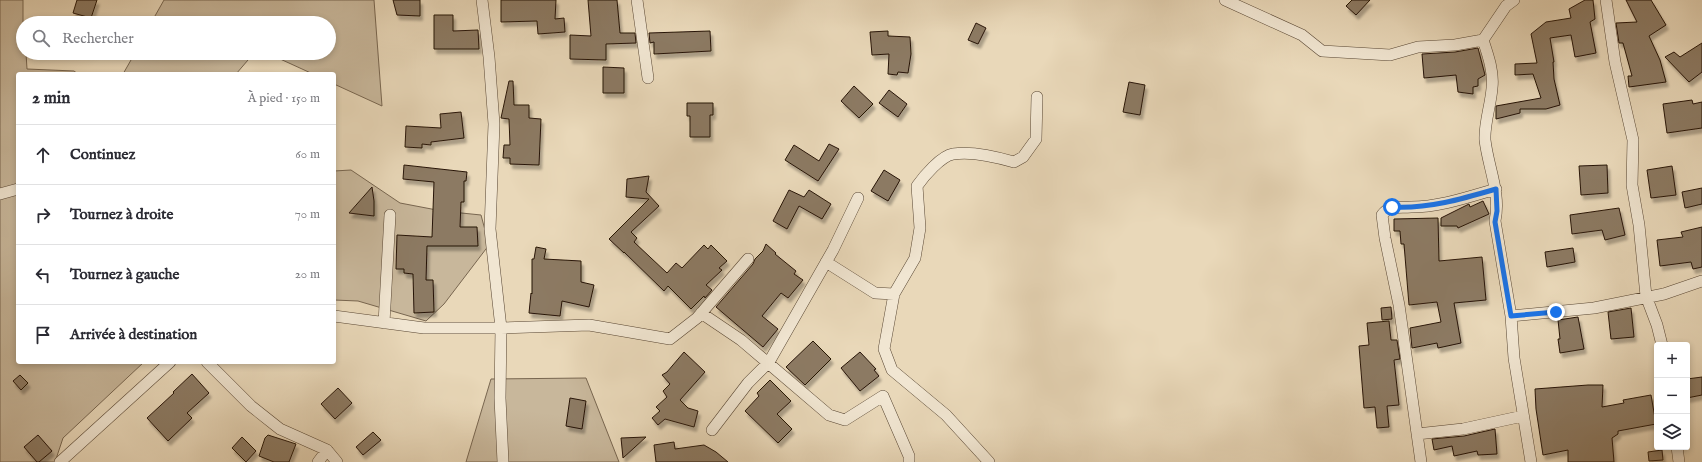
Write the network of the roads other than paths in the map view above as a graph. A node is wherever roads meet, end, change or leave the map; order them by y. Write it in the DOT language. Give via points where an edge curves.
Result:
graph roads {
  1 [pos="482,0"];
  2 [pos="637,0"];
  3 [pos="1225,0"];
  4 [pos="1514,0"];
  5 [pos="1606,0"];
  6 [pos="1483,40"];
  7 [pos="648,78"];
  8 [pos="1037,97"];
  9 [pos="1496,189"];
  10 [pos="16,190"];
  11 [pos="0,194"];
  12 [pos="858,198"];
  13 [pos="390,215"];
  14 [pos="748,259"];
  15 [pos="826,262"];
  16 [pos="1702,281"];
  17 [pos="894,294"];
  18 [pos="1646,296"];
  19 [pos="701,313"];
  20 [pos="336,316"];
  21 [pos="1511,316"];
  22 [pos="384,323"];
  23 [pos="501,328"];
  24 [pos="1661,342"];
  25 [pos="769,362"];
  26 [pos="168,364"];
  27 [pos="210,364"];
  28 [pos="1523,416"];
  29 [pos="712,430"];
  30 [pos="1417,434"];
  31 [pos="327,450"];
  32 [pos="1677,450"];
  33 [pos="60,462"];
  34 [pos="318,462"];
  35 [pos="337,462"];
  36 [pos="503,462"];
  37 [pos="909,462"];
  38 [pos="989,462"];
  39 [pos="1421,462"];
  40 [pos="1531,462"];
  41 [pos="1679,462"];
  1 -- 23 [label="street" via="494,124 490,229"];
  2 -- 7 [label="street"];
  3 -- 6 [label="street" via="1302,35 1322,51 1390,55 1418,47 1456,45"];
  4 -- 6 [label="street" via="1506,6"];
  5 -- 18 [label="street" via="1633,140 1632,185"];
  6 -- 9 [label="street" via="1490,62 1493,86 1485,138"];
  8 -- 17 [label="street" via="1036,139 1023,156 1014,162 992,155 952,154 928,170 917,186 920,228 915,258"];
  9 -- 21 [label="street" via="1495,222"];
  9 -- 30 [label="street" via="1419,207 1392,207 1382,215 1399,305"];
  10 -- 11 [label="street"];
  12 -- 15 [label="street"];
  13 -- 22 [label="street"];
  14 -- 19 [label="street"];
  15 -- 17 [label="street" via="875,293"];
  15 -- 25 [label="street"];
  16 -- 18 [label="street" via="1664,294"];
  17 -- 38 [label="street" via="884,349 892,370 946,415"];
  18 -- 21 [label="street" via="1594,308"];
  18 -- 24 [label="street"];
  19 -- 23 [label="street" via="670,339 589,324"];
  19 -- 25 [label="street"];
  20 -- 22 [label="street"];
  21 -- 28 [label="street" via="1514,358"];
  22 -- 23 [label="street" via="424,328"];
  23 -- 36 [label="street" via="500,398"];
  25 -- 29 [label="street" via="748,383"];
  25 -- 37 [label="street" via="829,414 845,420 883,396 909,456"];
  26 -- 33 [label="street"];
  27 -- 31 [label="street" via="251,406 280,428"];
  28 -- 30 [label="street" via="1462,429"];
  28 -- 40 [label="street"];
  30 -- 39 [label="street"];
  31 -- 34 [label="street"];
  31 -- 35 [label="street"];
  32 -- 41 [label="street"];
}
